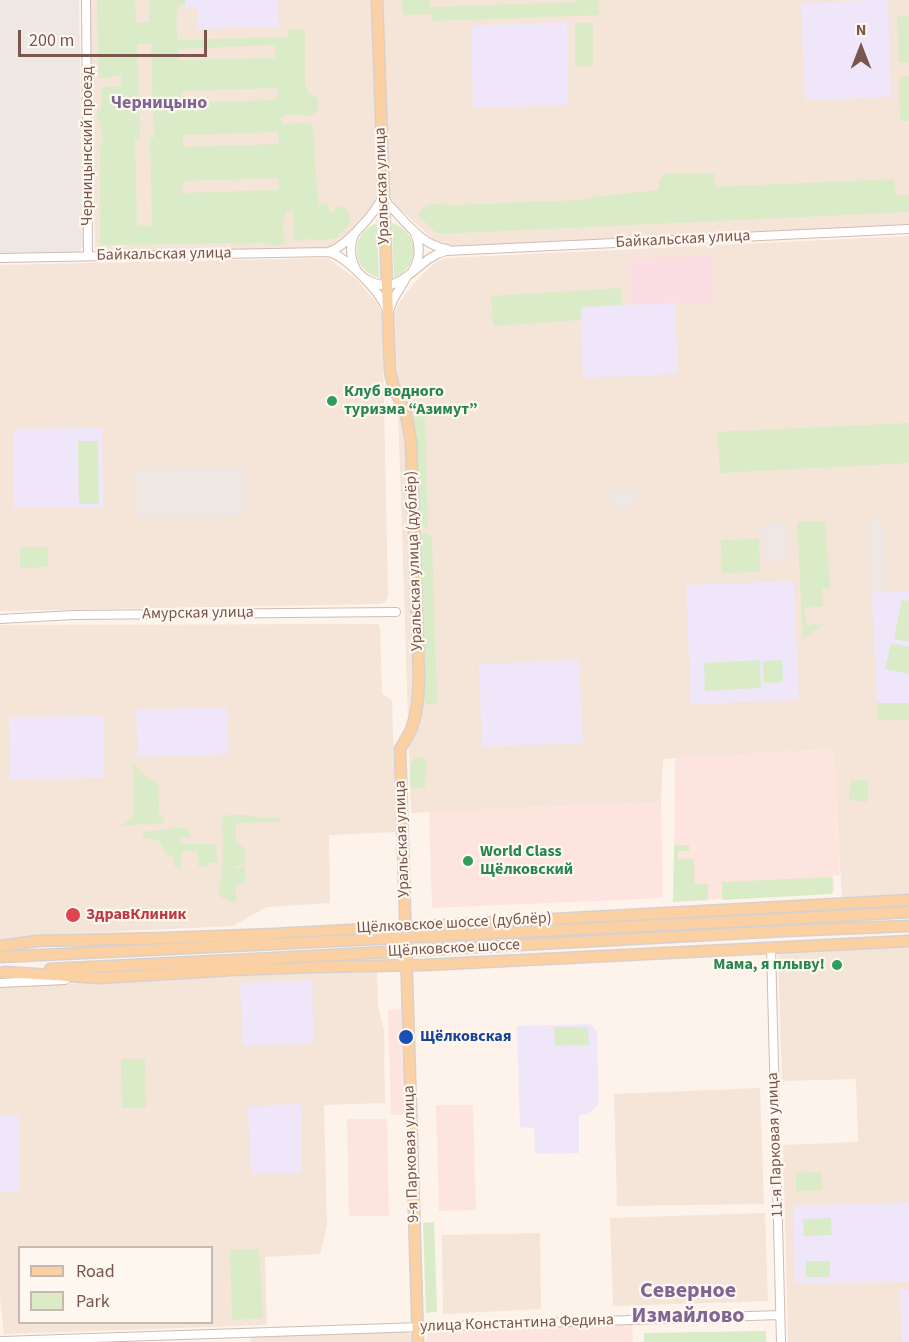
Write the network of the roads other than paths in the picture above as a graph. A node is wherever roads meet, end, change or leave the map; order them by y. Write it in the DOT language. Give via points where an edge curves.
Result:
graph roads {
  1 [pos="86,0"];
  2 [pos="377,0"];
  3 [pos="383,193"];
  4 [pos="384,216"];
  5 [pos="411,228"];
  6 [pos="909,229"];
  7 [pos="358,230"];
  8 [pos="457,250"];
  9 [pos="328,252"];
  10 [pos="88,256"];
  11 [pos="0,258"];
  12 [pos="362,276"];
  13 [pos="408,276"];
  14 [pos="387,285"];
  15 [pos="388,318"];
  16 [pos="390,372"];
  17 [pos="396,612"];
  18 [pos="0,619"];
  19 [pos="400,749"];
  20 [pos="909,900"];
  21 [pos="909,912"];
  22 [pos="462,924"];
  23 [pos="406,926"];
  24 [pos="909,926"];
  25 [pos="909,941"];
  26 [pos="0,946"];
  27 [pos="771,947"];
  28 [pos="0,957"];
  29 [pos="466,963"];
  30 [pos="407,965"];
  31 [pos="2,972"];
  32 [pos="100,978"];
  33 [pos="0,983"];
  34 [pos="780,1315"];
  35 [pos="417,1327"];
  36 [pos="243,1337"];
  37 [pos="2,1341"];
  38 [pos="418,1342"];
  39 [pos="782,1342"];
  1 -- 10 [label="street, Черницынский проезд"];
  2 -- 3 [label="main road, Уральская улица"];
  3 -- 4 [label="main road, Уральская улица"];
  3 -- 5 [label="street"];
  3 -- 7 [label="street" via="380,204"];
  4 -- 5 [label="street" via="402,220"];
  4 -- 7 [label="street"];
  4 -- 14 [label="main road, Уральская улица"];
  5 -- 8 [label="street" via="434,246"];
  5 -- 13 [label="street" via="419,253"];
  6 -- 8 [label="street, Байкальская улица"];
  7 -- 9 [label="street"];
  7 -- 12 [label="street" via="352,240 351,258"];
  8 -- 13 [label="street" via="439,252"];
  9 -- 10 [label="street, Байкальская улица"];
  9 -- 12 [label="street"];
  10 -- 11 [label="street, Байкальская улица"];
  12 -- 14 [label="street"];
  12 -- 15 [label="street" via="384,302"];
  13 -- 14 [label="street"];
  13 -- 15 [label="street"];
  14 -- 15 [label="main road, Уральская улица"];
  15 -- 16 [label="main road, Уральская улица"];
  16 -- 19 [label="main road, Уральская улица (дублёр)" via="411,442 419,677 412,729"];
  17 -- 18 [label="street, Амурская улица"];
  19 -- 23 [label="main road, Уральская улица"];
  20 -- 22 [label="main road, Щёлковское шоссе (дублёр)"];
  21 -- 28 [label="main road, Щёлковское шоссе, bridge"];
  22 -- 23 [label="main road, Щёлковское шоссе (дублёр)"];
  22 -- 29 [label="main road" via="447,934 445,944 448,954"];
  23 -- 26 [label="main road, Щёлковское шоссе (дублёр)" via="37,941"];
  23 -- 30 [label="main road, Уральская улица"];
  24 -- 31 [label="main road, Щёлковское шоссе, bridge"];
  25 -- 27 [label="main road"];
  27 -- 29 [label="main road"];
  27 -- 34 [label="street, 11-я Парковая улица"];
  29 -- 30 [label="main road"];
  30 -- 32 [label="main road"];
  30 -- 35 [label="main road, 9-я Парковая улица"];
  31 -- 32 [label="main road"];
  32 -- 33 [label="street"];
  34 -- 35 [label="street, улица Константина Федина"];
  34 -- 39 [label="street, 11-я Парковая улица"];
  35 -- 36 [label="street, улица Константина Федина"];
  35 -- 38 [label="main road, 9-я Парковая улица"];
  36 -- 37 [label="street, улица Константина Федина"];
}
